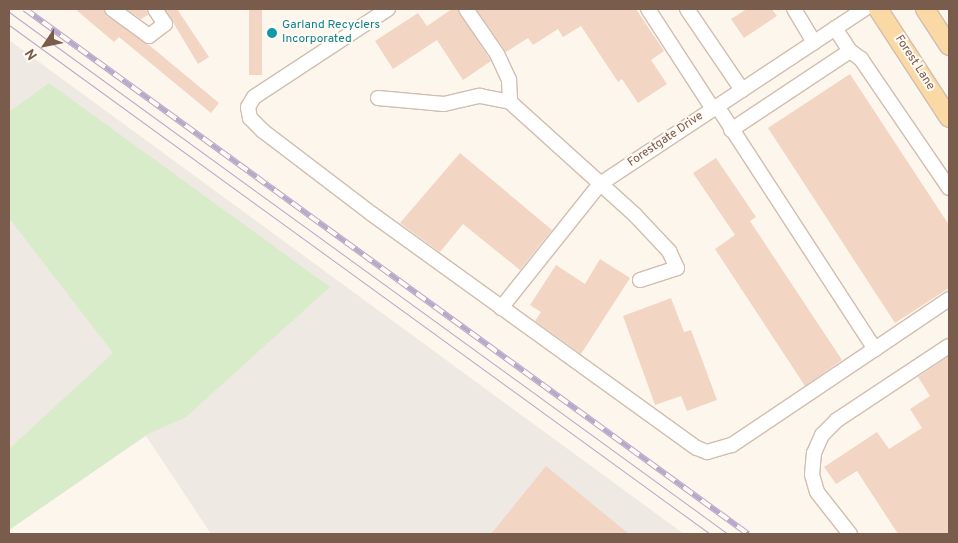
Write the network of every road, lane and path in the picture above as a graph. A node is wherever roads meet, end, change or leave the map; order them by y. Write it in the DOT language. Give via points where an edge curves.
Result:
graph roads {
  1 [pos="112,9"];
  2 [pos="155,9"];
  3 [pos="388,9"];
  4 [pos="466,9"];
  5 [pos="648,9"];
  6 [pos="687,9"];
  7 [pos="794,9"];
  8 [pos="864,9"];
  9 [pos="878,9"];
  10 [pos="925,9"];
  11 [pos="835,28"];
  12 [pos="814,42"];
  13 [pos="949,46"];
  14 [pos="850,51"];
  15 [pos="742,90"];
  16 [pos="378,98"];
  17 [pos="510,102"];
  18 [pos="715,108"];
  19 [pos="949,118"];
  20 [pos="731,130"];
  21 [pos="600,184"];
  22 [pos="949,188"];
  23 [pos="640,280"];
  24 [pos="949,299"];
  25 [pos="501,308"];
  26 [pos="949,346"];
  27 [pos="875,349"];
  28 [pos="850,534"];
  1 -- 2 [label="street" via="149,36 165,24"];
  3 -- 25 [label="street" via="254,96 248,107 250,118 263,132"];
  4 -- 17 [label="street" via="509,80"];
  5 -- 18 [label="street"];
  6 -- 15 [label="street"];
  7 -- 12 [label="street"];
  8 -- 11 [label="street, Forestgate Drive"];
  9 -- 19 [label="main road, Forest Lane"];
  10 -- 13 [label="main road"];
  11 -- 12 [label="street, Forestgate Drive"];
  11 -- 14 [label="street"];
  12 -- 15 [label="street, Forestgate Drive"];
  14 -- 20 [label="street"];
  14 -- 22 [label="street" via="861,59"];
  15 -- 18 [label="street, Forestgate Drive"];
  16 -- 17 [label="street" via="444,104 480,96"];
  17 -- 21 [label="street"];
  18 -- 20 [label="street"];
  18 -- 21 [label="street, Forestgate Drive"];
  20 -- 27 [label="street"];
  21 -- 23 [label="street" via="656,235 677,268"];
  21 -- 25 [label="street, Forestgate Drive"];
  24 -- 27 [label="street"];
  25 -- 27 [label="street" via="707,452 732,445"];
  26 -- 28 [label="street" via="837,420 822,435 814,453 812,475 817,492"];
}
